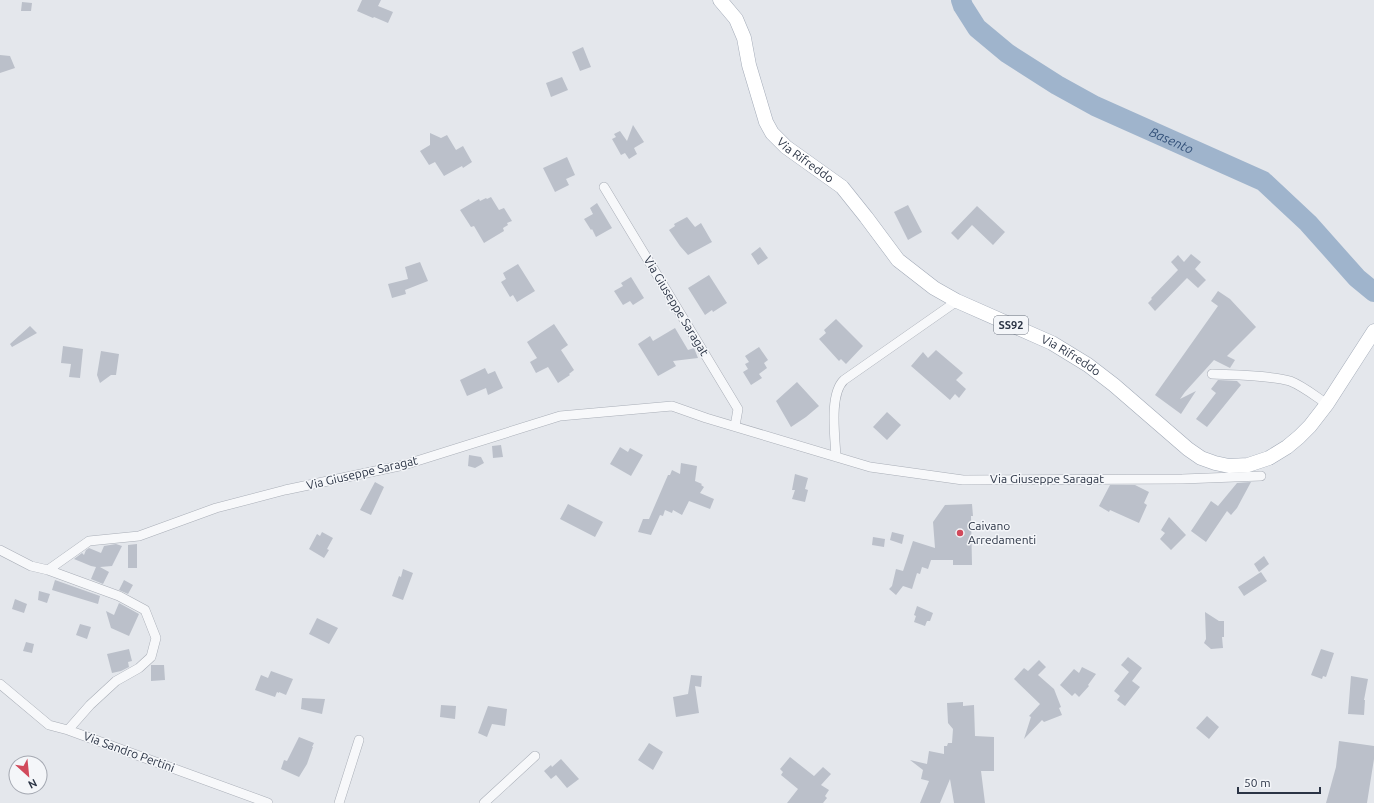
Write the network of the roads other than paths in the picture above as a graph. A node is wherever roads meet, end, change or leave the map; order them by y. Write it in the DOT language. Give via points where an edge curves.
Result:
graph roads {
  1 [pos="720,0"];
  2 [pos="604,187"];
  3 [pos="957,300"];
  4 [pos="1370,337"];
  5 [pos="1212,374"];
  6 [pos="1326,404"];
  7 [pos="735,426"];
  8 [pos="836,457"];
  9 [pos="1261,476"];
  10 [pos="0,550"];
  11 [pos="48,570"];
  12 [pos="0,684"];
  13 [pos="68,730"];
  14 [pos="359,740"];
  15 [pos="535,756"];
  16 [pos="268,803"];
  17 [pos="339,803"];
  18 [pos="484,803"];
  1 -- 3 [label="main road, Via Rifreddo / SS92" via="736,19 744,38 749,65 766,122 772,133 786,147 842,187 898,260 934,288"];
  2 -- 7 [label="street, Via Giuseppe Saragat" via="738,409"];
  3 -- 6 [label="main road, Via Rifreddo / SS92" via="1052,343 1088,365 1188,449 1201,458 1215,463 1236,466 1269,458 1300,437"];
  3 -- 8 [label="street" via="839,384 835,398"];
  4 -- 6 [label="main road, Via Rifreddo / SS92"];
  5 -- 6 [label="street" via="1278,378 1307,391"];
  7 -- 8 [label="street, Via Giuseppe Saragat"];
  7 -- 11 [label="street, Via Giuseppe Saragat" via="672,406 560,416 404,465 285,490 216,508 139,536 89,541"];
  8 -- 9 [label="street, Via Giuseppe Saragat" via="870,467 963,480"];
  10 -- 11 [label="street" via="30,566"];
  11 -- 13 [label="street" via="119,596 145,610 156,638 151,656 139,668 116,681"];
  12 -- 13 [label="street, Via Sandro Pertini" via="49,725"];
  13 -- 16 [label="street, Via Sandro Pertini"];
  14 -- 17 [label="street"];
  15 -- 18 [label="street"];
}
